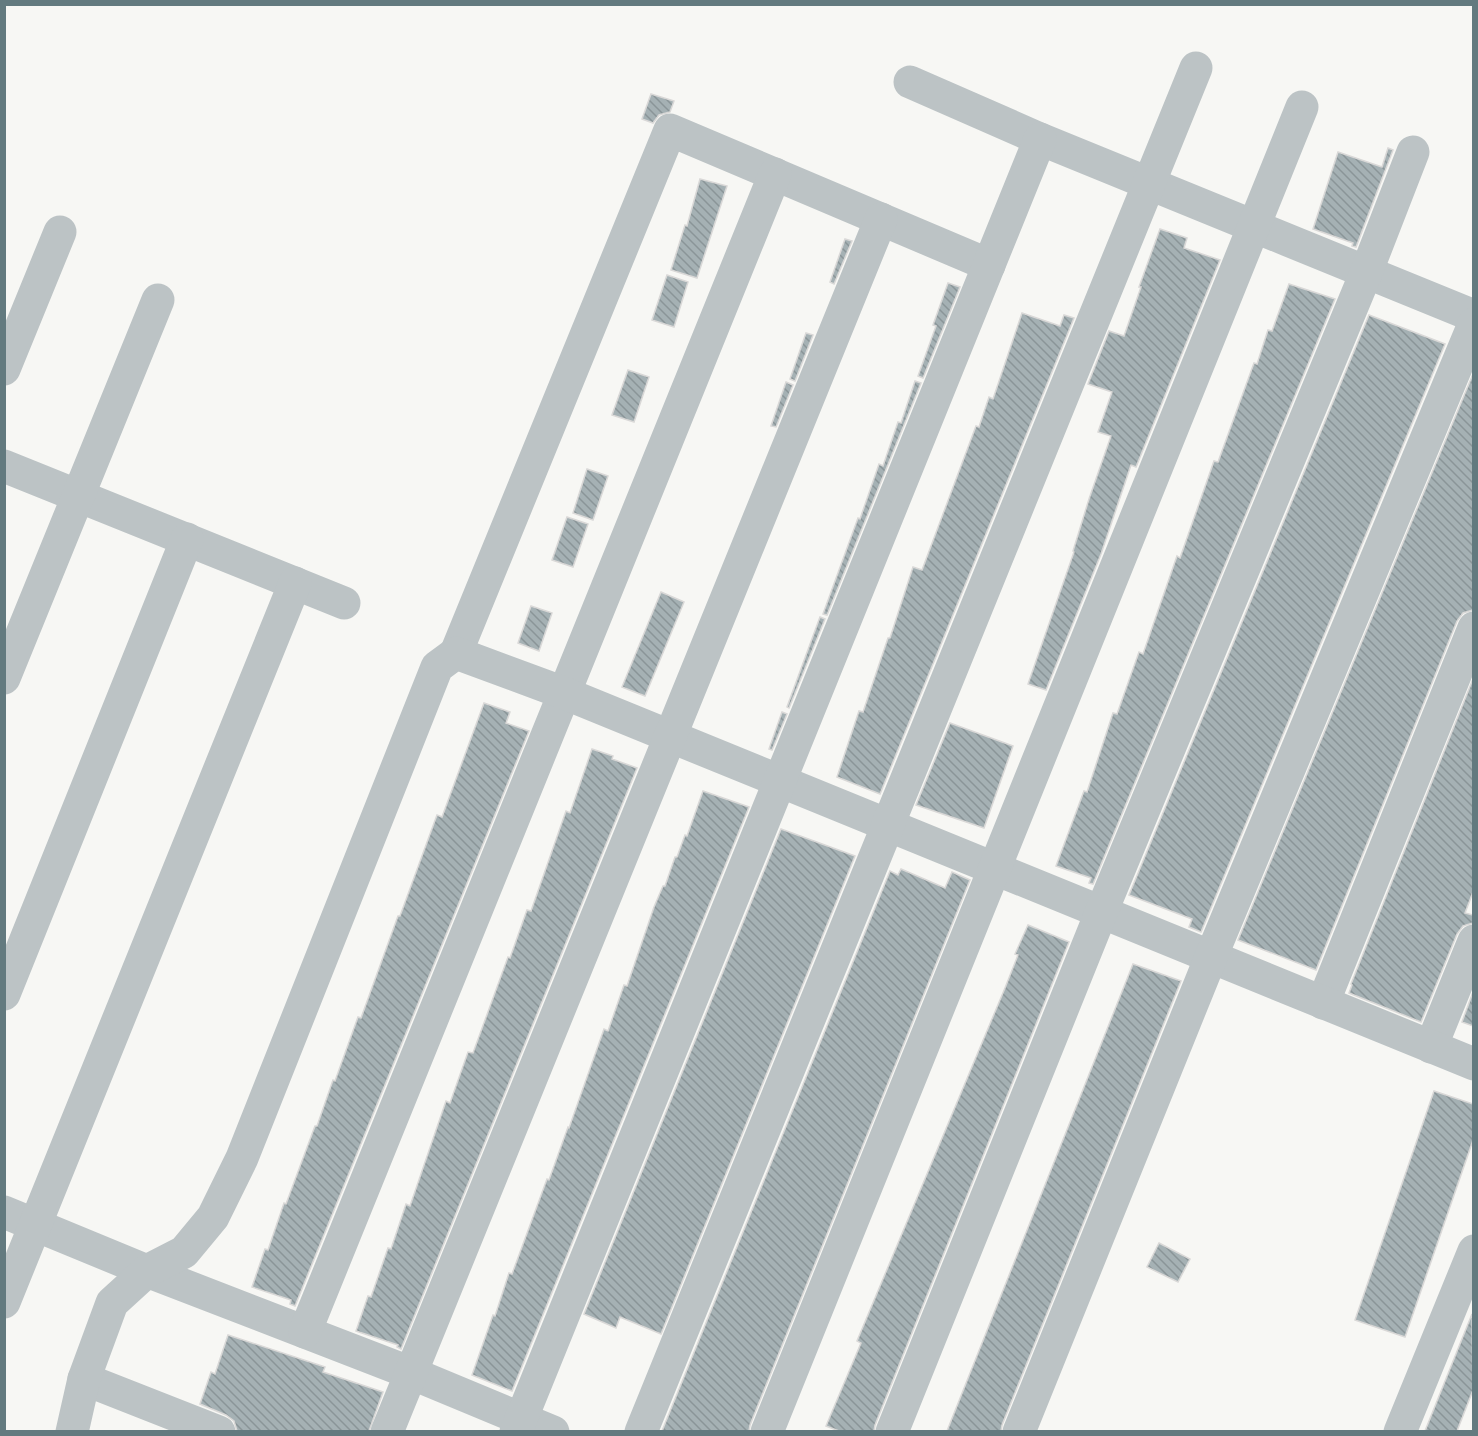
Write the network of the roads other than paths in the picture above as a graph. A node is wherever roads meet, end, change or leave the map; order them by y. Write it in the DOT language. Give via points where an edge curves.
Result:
graph roads {
  1 [pos="1196,68"];
  2 [pos="910,82"];
  3 [pos="1302,107"];
  4 [pos="1040,139"];
  5 [pos="1413,152"];
  6 [pos="775,174"];
  7 [pos="1149,184"];
  8 [pos="881,219"];
  9 [pos="1255,227"];
  10 [pos="60,232"];
  11 [pos="989,265"];
  12 [pos="1366,273"];
  13 [pos="158,300"];
  14 [pos="1473,316"];
  15 [pos="1473,324"];
  16 [pos="4,369"];
  17 [pos="4,466"];
  18 [pos="78,496"];
  19 [pos="187,539"];
  20 [pos="294,583"];
  21 [pos="344,603"];
  22 [pos="1473,628"];
  23 [pos="456,653"];
  24 [pos="4,678"];
  25 [pos="564,693"];
  26 [pos="670,737"];
  27 [pos="780,782"];
  28 [pos="888,826"];
  29 [pos="994,869"];
  30 [pos="1101,913"];
  31 [pos="1473,941"];
  32 [pos="1211,957"];
  33 [pos="4,994"];
  34 [pos="1323,1003"];
  35 [pos="1431,1047"];
  36 [pos="1473,1064"];
  37 [pos="4,1212"];
  38 [pos="36,1225"];
  39 [pos="1473,1251"];
  40 [pos="147,1271"];
  41 [pos="4,1302"];
  42 [pos="305,1332"];
  43 [pos="411,1373"];
  44 [pos="84,1379"];
  45 [pos="519,1425"];
  46 [pos="72,1431"];
  47 [pos="219,1431"];
  48 [pos="387,1431"];
  49 [pos="553,1431"];
  50 [pos="641,1431"];
  51 [pos="767,1431"];
  52 [pos="892,1431"];
  53 [pos="1019,1431"];
  54 [pos="1400,1431"];
  1 -- 7 [label="street"];
  2 -- 4 [label="street"];
  3 -- 9 [label="street"];
  4 -- 7 [label="street"];
  4 -- 11 [label="street"];
  5 -- 12 [label="street"];
  6 -- 8 [label="street"];
  6 -- 23 [label="street" via="670,130"];
  6 -- 25 [label="street"];
  7 -- 9 [label="street"];
  7 -- 28 [label="street"];
  8 -- 11 [label="street"];
  8 -- 26 [label="street"];
  9 -- 12 [label="street"];
  9 -- 29 [label="street"];
  10 -- 16 [label="street"];
  11 -- 27 [label="street"];
  12 -- 14 [label="street"];
  12 -- 30 [label="street"];
  13 -- 18 [label="street"];
  15 -- 32 [label="street"];
  17 -- 18 [label="street"];
  18 -- 19 [label="street"];
  18 -- 24 [label="street"];
  19 -- 20 [label="street"];
  19 -- 33 [label="street"];
  20 -- 21 [label="street"];
  20 -- 38 [label="street"];
  22 -- 34 [label="street"];
  23 -- 25 [label="street"];
  23 -- 40 [label="street" via="437,667 237,1168 213,1217 184,1252"];
  25 -- 26 [label="street"];
  25 -- 42 [label="street"];
  26 -- 27 [label="street"];
  26 -- 43 [label="street"];
  27 -- 28 [label="street"];
  27 -- 45 [label="street"];
  28 -- 29 [label="street"];
  28 -- 50 [label="street"];
  29 -- 30 [label="street"];
  29 -- 51 [label="street"];
  30 -- 32 [label="street"];
  30 -- 52 [label="street"];
  31 -- 35 [label="street"];
  32 -- 34 [label="street"];
  32 -- 53 [label="street"];
  34 -- 35 [label="street"];
  35 -- 36 [label="street"];
  37 -- 38 [label="street"];
  38 -- 40 [label="street"];
  38 -- 41 [label="street"];
  39 -- 54 [label="street"];
  40 -- 42 [label="street"];
  40 -- 44 [label="street" via="112,1303"];
  42 -- 43 [label="street"];
  43 -- 45 [label="street"];
  43 -- 48 [label="street"];
  44 -- 46 [label="street"];
  44 -- 47 [label="street"];
  45 -- 49 [label="street"];
}
